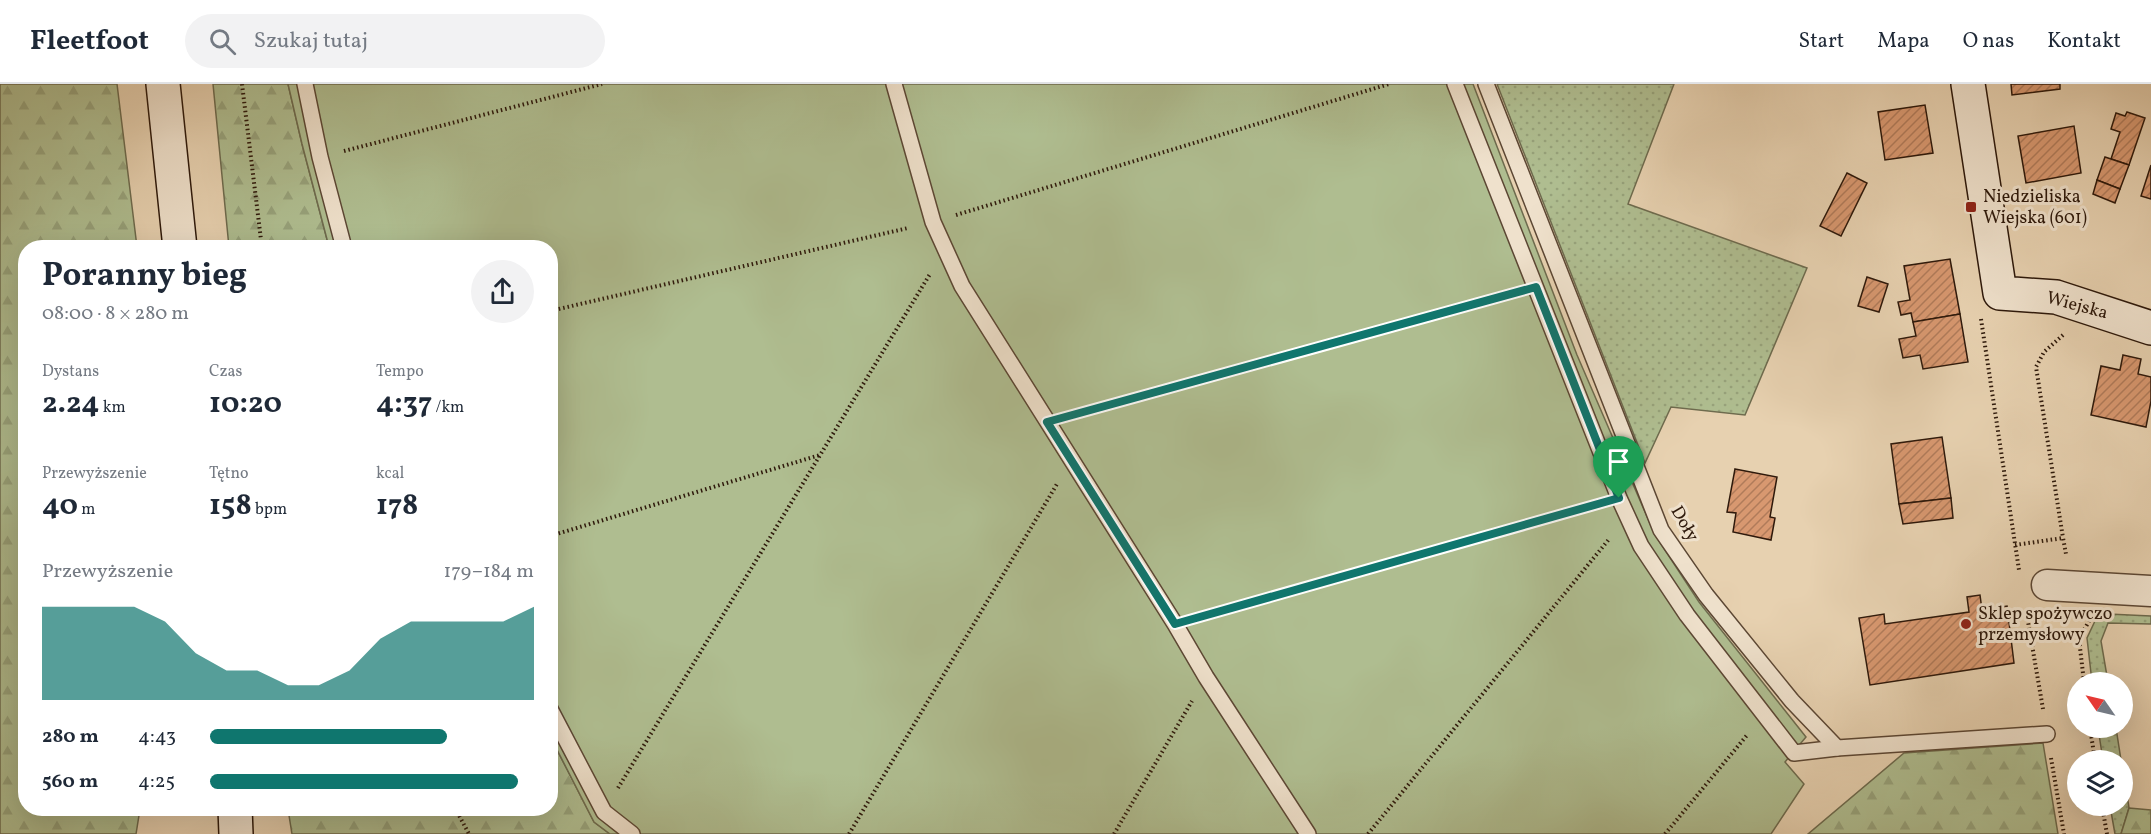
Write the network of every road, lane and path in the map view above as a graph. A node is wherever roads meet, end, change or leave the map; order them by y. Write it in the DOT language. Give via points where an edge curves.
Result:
graph roads {
  1 [pos="162,84"];
  2 [pos="242,84"];
  3 [pos="305,84"];
  4 [pos="602,84"];
  5 [pos="894,84"];
  6 [pos="1389,84"];
  7 [pos="1455,84"];
  8 [pos="1486,84"];
  9 [pos="1968,84"];
  10 [pos="320,157"];
  11 [pos="933,222"];
  12 [pos="179,240"];
  13 [pos="261,240"];
  14 [pos="342,240"];
  15 [pos="944,250"];
  16 [pos="1536,287"];
  17 [pos="1990,301"];
  18 [pos="2075,303"];
  19 [pos="558,309"];
  20 [pos="2151,328"];
  21 [pos="1047,422"];
  22 [pos="820,455"];
  23 [pos="1071,460"];
  24 [pos="1619,498"];
  25 [pos="1627,516"];
  26 [pos="558,534"];
  27 [pos="2063,538"];
  28 [pos="2019,574"];
  29 [pos="2047,585"];
  30 [pos="2151,591"];
  31 [pos="2025,608"];
  32 [pos="2096,616"];
  33 [pos="1175,624"];
  34 [pos="2083,672"];
  35 [pos="1206,678"];
  36 [pos="1763,715"];
  37 [pos="558,724"];
  38 [pos="2047,735"];
  39 [pos="1837,748"];
  40 [pos="604,812"];
  41 [pos="236,816"];
  42 [pos="459,816"];
  43 [pos="2104,816"];
  44 [pos="237,834"];
  45 [pos="469,834"];
  46 [pos="632,834"];
  47 [pos="849,834"];
  48 [pos="1114,834"];
  49 [pos="1308,834"];
  50 [pos="1368,834"];
  51 [pos="1665,834"];
  52 [pos="2064,834"];
  53 [pos="2107,834"];
  1 -- 12 [label="street"];
  2 -- 13 [label="path"];
  3 -- 10 [label="lane"];
  4 -- 10 [label="path"];
  5 -- 11 [label="lane"];
  6 -- 11 [label="path"];
  7 -- 16 [label="lane"];
  8 -- 39 [label="lane, Doły" via="1661,530 1706,595 1791,701"];
  9 -- 17 [label="street"];
  10 -- 14 [label="lane"];
  11 -- 15 [label="lane"];
  11 -- 19 [label="path"];
  15 -- 21 [label="lane" via="962,286"];
  15 -- 22 [label="path"];
  16 -- 21 [label="path"];
  16 -- 24 [label="lane"];
  17 -- 18 [label="street, Wiejska" via="2056,297"];
  17 -- 28 [label="path"];
  18 -- 20 [label="street, Wiejska"];
  18 -- 27 [label="path" via="2066,334 2044,352 2036,367"];
  21 -- 23 [label="lane"];
  22 -- 26 [label="path"];
  22 -- 40 [label="path"];
  23 -- 33 [label="lane"];
  23 -- 47 [label="path"];
  24 -- 25 [label="lane"];
  24 -- 33 [label="path"];
  25 -- 36 [label="lane" via="1641,546 1687,615"];
  25 -- 50 [label="path"];
  29 -- 30 [label="street"];
  31 -- 38 [label="path"];
  32 -- 34 [label="path" via="2079,639"];
  33 -- 35 [label="lane"];
  35 -- 48 [label="path"];
  35 -- 49 [label="lane"];
  36 -- 39 [label="lane" via="1794,753"];
  36 -- 51 [label="path"];
  37 -- 40 [label="lane"];
  38 -- 39 [label="lane"];
  38 -- 52 [label="path"];
  40 -- 46 [label="lane"];
  41 -- 44 [label="street"];
  42 -- 45 [label="path"];
  43 -- 53 [label="path"];
}
